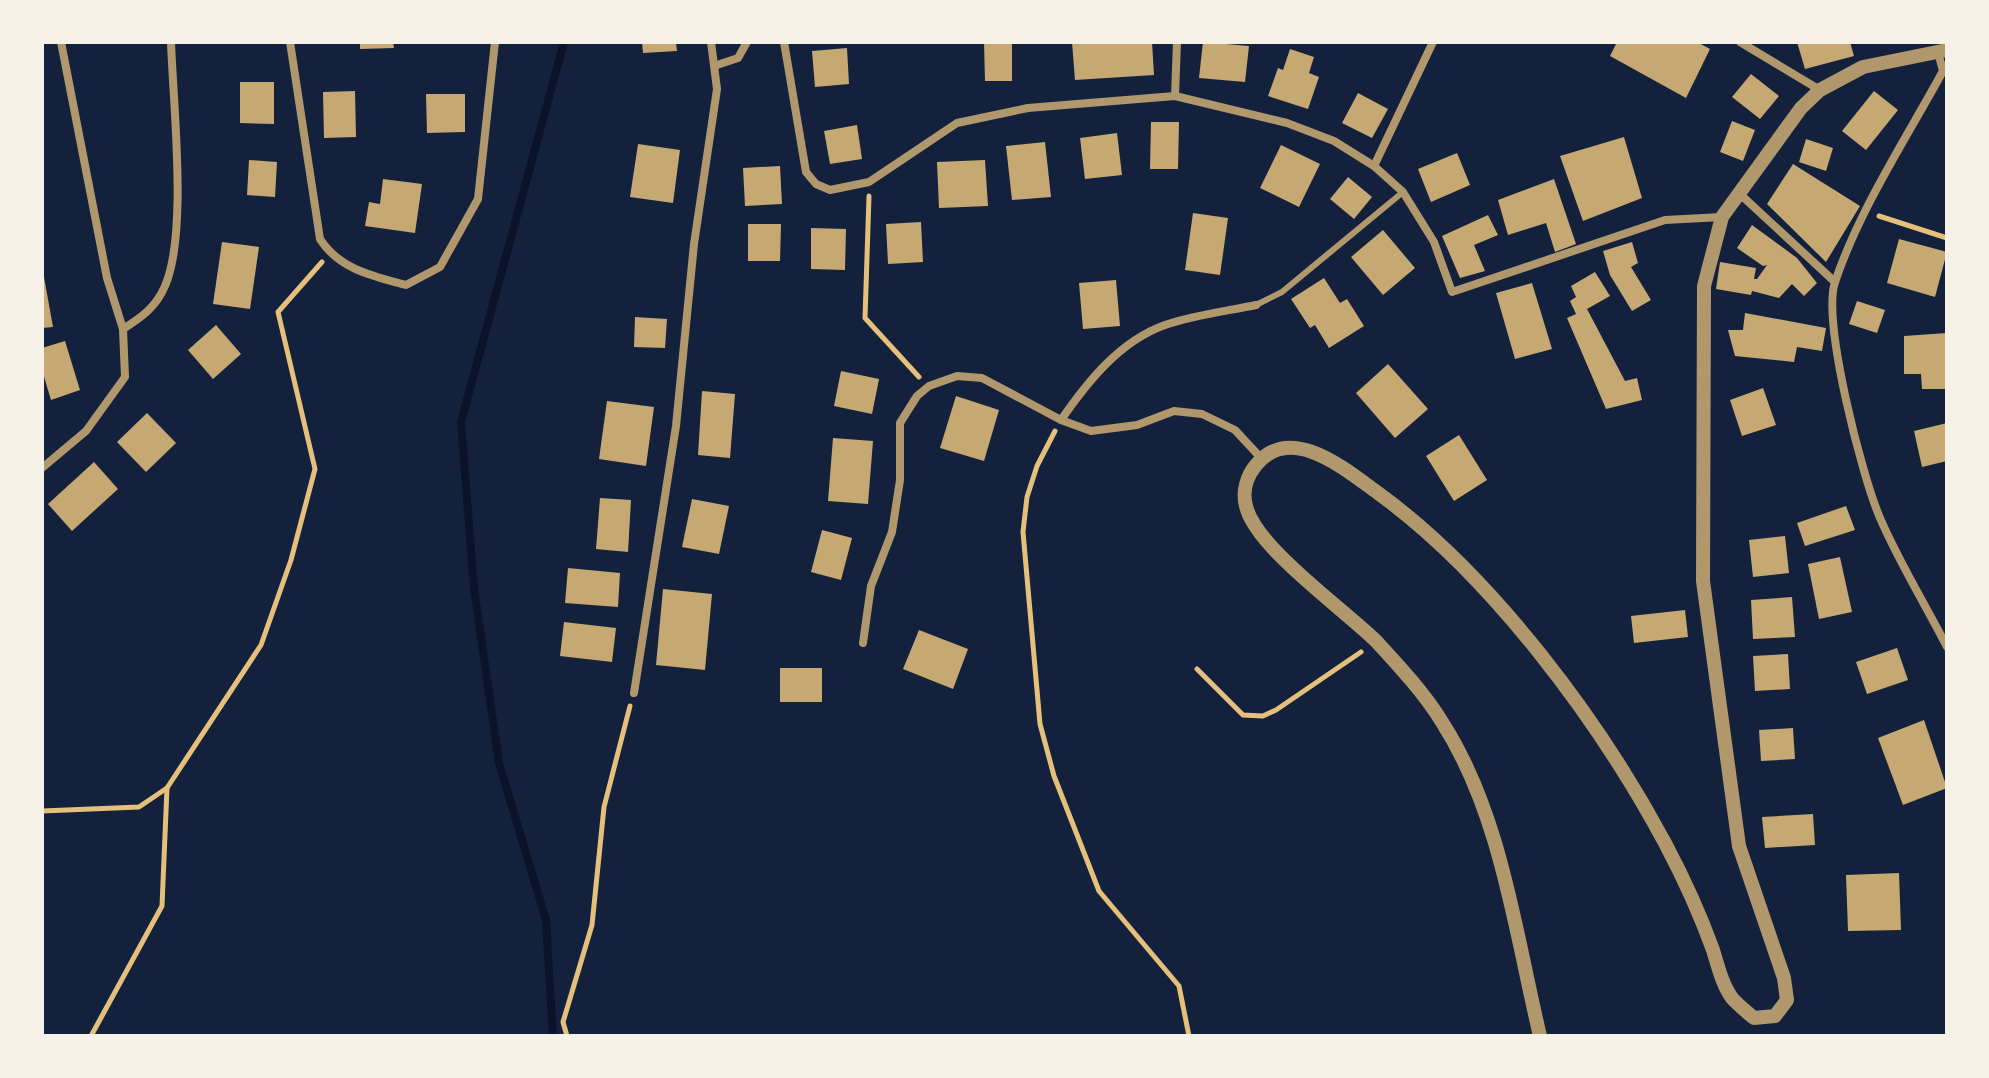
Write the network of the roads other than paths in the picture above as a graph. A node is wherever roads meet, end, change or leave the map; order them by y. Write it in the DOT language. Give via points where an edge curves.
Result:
graph roads {
  1 [pos="61,42"];
  2 [pos="171,42"];
  3 [pos="290,42"];
  4 [pos="495,42"];
  5 [pos="711,42"];
  6 [pos="747,42"];
  7 [pos="784,42"];
  8 [pos="1177,42"];
  9 [pos="1433,42"];
  10 [pos="1740,42"];
  11 [pos="1942,51"];
  12 [pos="717,65"];
  13 [pos="1820,90"];
  14 [pos="1175,96"];
  15 [pos="1374,166"];
  16 [pos="1403,192"];
  17 [pos="1741,195"];
  18 [pos="1722,217"];
  19 [pos="1835,282"];
  20 [pos="1256,305"];
  21 [pos="123,329"];
  22 [pos="1061,420"];
  23 [pos="1261,458"];
  24 [pos="42,468"];
  25 [pos="863,643"];
  26 [pos="1947,647"];
  27 [pos="634,693"];
  28 [pos="1540,1036"];
  1 -- 21 [label="street" via="107,278"];
  2 -- 21 [label="street" via="177,232 166,285 150,311"];
  3 -- 4 [label="street" via="320,239 330,254 363,274 406,285 440,267 478,199"];
  5 -- 12 [label="street"];
  6 -- 12 [label="street" via="738,58"];
  7 -- 14 [label="street" via="806,172 830,190 869,182 957,123 1028,108"];
  8 -- 14 [label="street"];
  9 -- 15 [label="street"];
  10 -- 13 [label="street"];
  11 -- 13 [label="street" via="1863,67"];
  11 -- 19 [label="street" via="1943,71"];
  12 -- 27 [label="street" via="676,426"];
  13 -- 17 [label="street" via="1801,108"];
  14 -- 15 [label="street" via="1287,123 1334,141"];
  15 -- 16 [label="street"];
  16 -- 18 [label="street" via="1434,242 1452,292 1665,220"];
  16 -- 20 [label="lane" via="1282,292"];
  17 -- 18 [label="street"];
  17 -- 19 [label="street"];
  18 -- 23 [label="street" via="1704,286 1703,581 1739,846 1784,978 1787,1000 1775,1016 1754,1018 1732,998 1665,843 1585,715 1513,623 1461,567 1382,496 1332,460 1289,447"];
  19 -- 26 [label="street" via="1831,304 1844,394 1879,516"];
  20 -- 22 [label="street" via="1164,325 1119,350"];
  21 -- 24 [label="street" via="125,377 86,431"];
  22 -- 23 [label="street" via="1091,431 1113,431 1174,411 1202,414 1235,430"];
  22 -- 25 [label="street" via="982,378 957,376 917,396 900,423 900,480 892,532 871,586"];
  23 -- 28 [label="street" via="1245,487 1250,519 1277,552 1375,641 1442,722 1473,778"];
}
